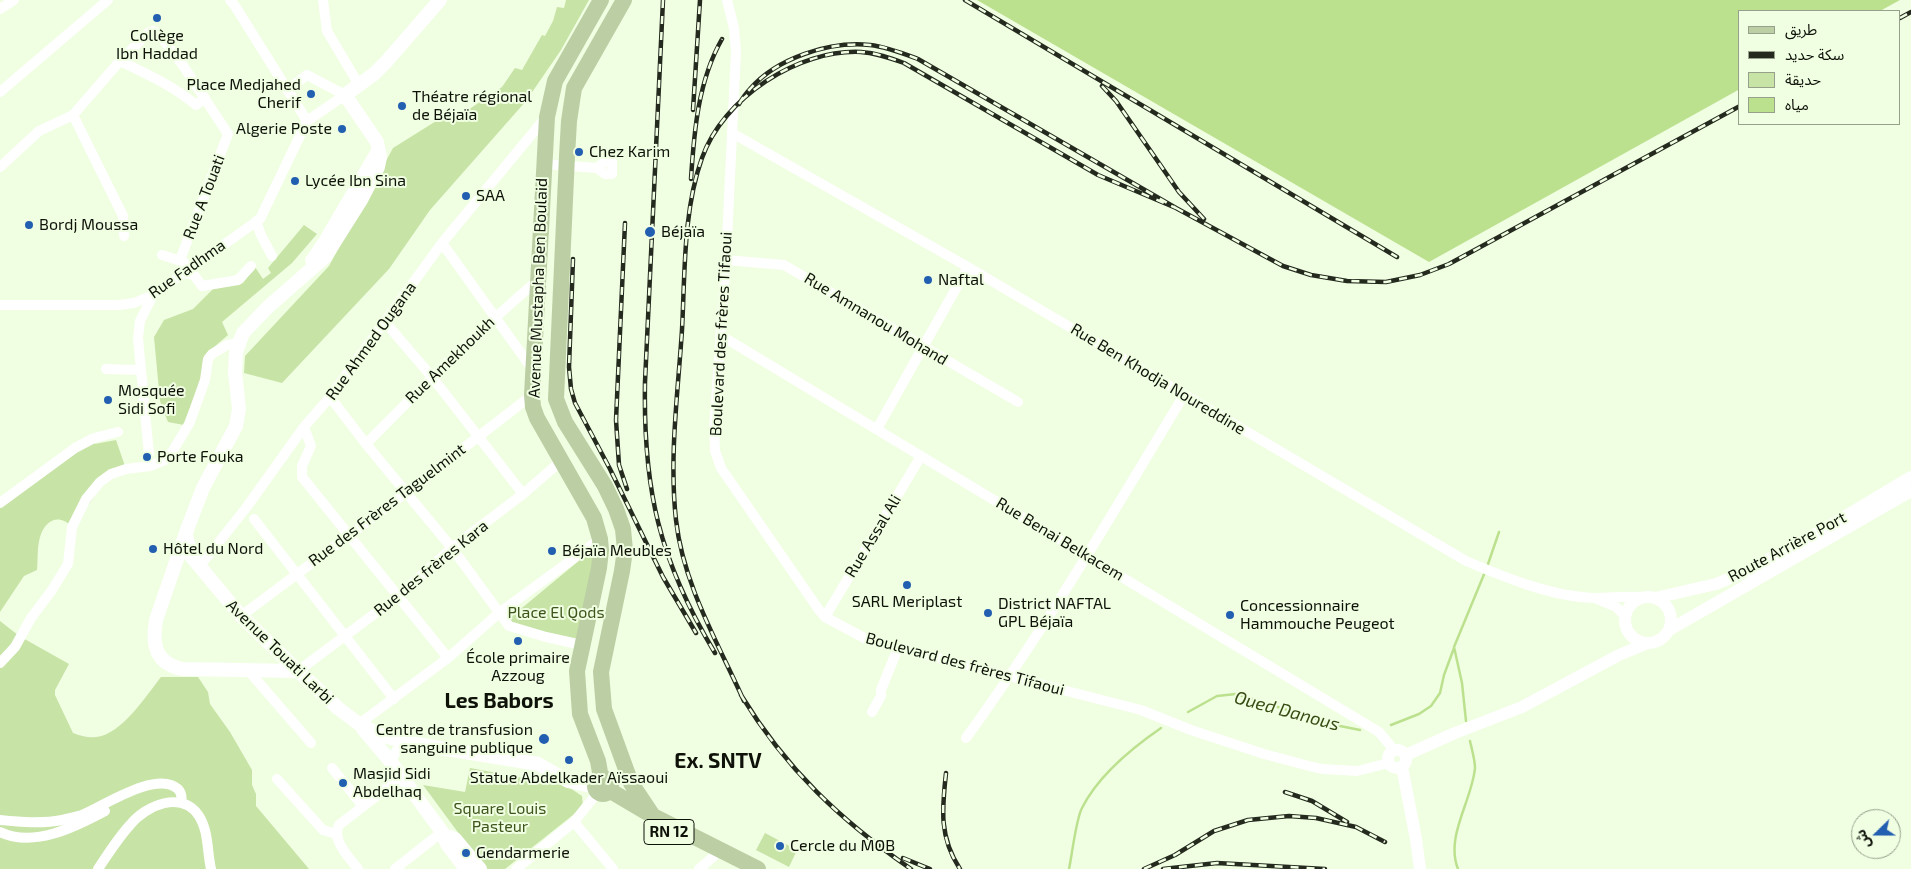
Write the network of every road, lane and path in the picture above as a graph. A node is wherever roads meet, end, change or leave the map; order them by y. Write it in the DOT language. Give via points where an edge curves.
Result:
graph roads {
  1 [pos="14,0"];
  2 [pos="108,0"];
  3 [pos="323,0"];
  4 [pos="440,0"];
  5 [pos="601,0"];
  6 [pos="624,0"];
  7 [pos="727,0"];
  8 [pos="233,3"];
  9 [pos="0,9"];
  10 [pos="120,61"];
  11 [pos="359,85"];
  12 [pos="287,90"];
  13 [pos="0,92"];
  14 [pos="345,96"];
  15 [pos="205,98"];
  16 [pos="73,115"];
  17 [pos="547,117"];
  18 [pos="307,121"];
  19 [pos="732,133"];
  20 [pos="544,164"];
  21 [pos="567,166"];
  22 [pos="0,167"];
  23 [pos="597,168"];
  24 [pos="256,222"];
  25 [pos="124,236"];
  26 [pos="442,243"];
  27 [pos="162,254"];
  28 [pos="272,256"];
  29 [pos="180,260"];
  30 [pos="726,260"];
  31 [pos="251,266"];
  32 [pos="968,267"];
  33 [pos="188,270"];
  34 [pos="538,280"];
  35 [pos="149,298"];
  36 [pos="0,305"];
  37 [pos="495,316"];
  38 [pos="385,322"];
  39 [pos="720,335"];
  40 [pos="240,342"];
  41 [pos="923,348"];
  42 [pos="106,369"];
  43 [pos="140,370"];
  44 [pos="534,371"];
  45 [pos="432,377"];
  46 [pos="532,395"];
  47 [pos="1184,395"];
  48 [pos="330,397"];
  49 [pos="1018,402"];
  50 [pos="304,427"];
  51 [pos="877,429"];
  52 [pos="118,432"];
  53 [pos="477,437"];
  54 [pos="366,444"];
  55 [pos="921,456"];
  56 [pos="149,460"];
  57 [pos="561,461"];
  58 [pos="1911,478"];
  59 [pos="1911,491"];
  60 [pos="407,492"];
  61 [pos="523,494"];
  62 [pos="0,502"];
  63 [pos="254,519"];
  64 [pos="188,527"];
  65 [pos="348,535"];
  66 [pos="600,539"];
  67 [pos="452,548"];
  68 [pos="1088,556"];
  69 [pos="174,565"];
  70 [pos="199,567"];
  71 [pos="296,574"];
  72 [pos="397,596"];
  73 [pos="1641,597"];
  74 [pos="1594,598"];
  75 [pos="1655,598"];
  76 [pos="499,613"];
  77 [pos="241,616"];
  78 [pos="1625,616"];
  79 [pos="825,617"];
  80 [pos="1669,630"];
  81 [pos="1628,632"];
  82 [pos="344,636"];
  83 [pos="1648,643"];
  84 [pos="582,645"];
  85 [pos="898,648"];
  86 [pos="1619,655"];
  87 [pos="448,658"];
  88 [pos="0,663"];
  89 [pos="247,669"];
  90 [pos="298,671"];
  91 [pos="1011,677"];
  92 [pos="394,699"];
  93 [pos="872,712"];
  94 [pos="359,724"];
  95 [pos="966,738"];
  96 [pos="311,742"];
  97 [pos="410,743"];
  98 [pos="1401,757"];
  99 [pos="391,762"];
  100 [pos="1389,762"];
  101 [pos="626,766"];
  102 [pos="332,768"];
  103 [pos="401,777"];
  104 [pos="277,779"];
  105 [pos="602,787"];
  106 [pos="130,791"];
  107 [pos="181,803"];
  108 [pos="362,806"];
  109 [pos="653,816"];
  110 [pos="0,820"];
  111 [pos="574,822"];
  112 [pos="0,832"];
  113 [pos="335,833"];
  114 [pos="443,833"];
  115 [pos="713,857"];
  116 [pos="98,869"];
  117 [pos="211,869"];
  118 [pos="358,869"];
  119 [pos="396,869"];
  120 [pos="466,869"];
  121 [pos="480,869"];
  122 [pos="516,869"];
  123 [pos="613,869"];
  124 [pos="699,869"];
  125 [pos="737,869"];
  126 [pos="758,869"];
  127 [pos="1420,869"];
  1 -- 9 [label="street"];
  2 -- 13 [label="street"];
  3 -- 11 [label="street" via="327,31"];
  4 -- 11 [label="main road" via="386,62"];
  5 -- 17 [label="main road, Avenue Mustapha Ben Boulaid" via="555,81"];
  6 -- 21 [label="main road, Avenue Mustapha Ben Boulaid" via="574,88"];
  7 -- 19 [label="street, Boulevard des frères Tifaoui" via="736,36"];
  8 -- 12 [label="street"];
  10 -- 15 [label="street" via="180,92 196,106"];
  10 -- 15 [label="street" via="148,33 155,31"];
  10 -- 16 [label="street"];
  11 -- 14 [label="main road"];
  12 -- 14 [label="street" via="306,75"];
  12 -- 18 [label="street"];
  14 -- 18 [label="street"];
  14 -- 40 [label="main road" via="374,137 380,158 376,172 324,257 248,326"];
  15 -- 29 [label="street, Rue A Touati" via="228,134"];
  16 -- 22 [label="street" via="39,131"];
  16 -- 25 [label="street" via="123,216"];
  17 -- 20 [label="main road, Avenue Mustapha Ben Boulaid"];
  17 -- 26 [label="street, Rue Ahmed Ougana"];
  18 -- 24 [label="street, Rue Fadhma"];
  19 -- 30 [label="street, Boulevard des frères Tifaoui"];
  19 -- 32 [label="street, Rue Ben Khodja Noureddine"];
  20 -- 21 [label="street, Avenue Mustapha Ben Boulaid"];
  20 -- 34 [label="main road, Avenue Mustapha Ben Boulaid"];
  21 -- 23 [label="street, Avenue Mustapha Ben Boulaid"];
  21 -- 101 [label="main road, Avenue Mustapha Ben Boulaid" via="556,399 566,422 605,486 623,529 622,571 600,672 604,708"];
  24 -- 28 [label="street"];
  24 -- 33 [label="street, Rue Fadhma"];
  26 -- 37 [label="street"];
  26 -- 38 [label="street, Rue Ahmed Ougana"];
  27 -- 29 [label="street"];
  29 -- 33 [label="street"];
  30 -- 39 [label="street, Boulevard des frères Tifaoui"];
  30 -- 41 [label="street, Rue Amnanou Mohand" via="784,265"];
  31 -- 33 [label="street" via="238,280 202,286"];
  32 -- 41 [label="street"];
  32 -- 47 [label="street, Rue Ben Khodja Noureddine"];
  33 -- 35 [label="street, Rue Fadhma"];
  34 -- 37 [label="street, Rue Amekhoukh"];
  34 -- 44 [label="main road, Avenue Mustapha Ben Boulaid"];
  35 -- 36 [label="street, Rue Fadhma" via="119,305"];
  35 -- 43 [label="street" via="140,321"];
  37 -- 44 [label="street"];
  37 -- 45 [label="street, Rue Amekhoukh"];
  38 -- 45 [label="street"];
  38 -- 48 [label="street, Rue Ahmed Ougana"];
  39 -- 51 [label="street, Rue Benai Belkacem"];
  39 -- 79 [label="street, Boulevard des frères Tifaoui" via="714,428 715,451 721,468"];
  40 -- 56 [label="street" via="227,344 208,359 189,424 165,460"];
  40 -- 64 [label="main road" via="235,372 236,426 203,488"];
  41 -- 49 [label="street, Rue Amnanou Mohand"];
  41 -- 51 [label="street"];
  42 -- 43 [label="street"];
  43 -- 56 [label="street"];
  44 -- 46 [label="main road, Avenue Mustapha Ben Boulaid"];
  45 -- 53 [label="street"];
  45 -- 54 [label="street, Rue Amekhoukh"];
  46 -- 53 [label="street, Rue des Frères Taguelmint"];
  46 -- 57 [label="main road, Avenue Mustapha Ben Boulaid" via="537,418"];
  47 -- 68 [label="street"];
  47 -- 74 [label="street, Rue Ben Khodja Noureddine" via="1466,561 1514,580"];
  48 -- 50 [label="street, Rue Ahmed Ougana"];
  48 -- 54 [label="street"];
  50 -- 65 [label="street" via="311,446 302,466 302,477"];
  50 -- 70 [label="street, Rue Ahmed Ougana"];
  51 -- 55 [label="street, Rue Benai Belkacem"];
  52 -- 62 [label="street" via="94,438 74,448"];
  53 -- 60 [label="street, Rue des Frères Taguelmint"];
  53 -- 61 [label="street"];
  54 -- 60 [label="street"];
  55 -- 68 [label="street, Rue Benai Belkacem"];
  55 -- 79 [label="street, Rue Assal Ali"];
  56 -- 88 [label="street" via="111,474 86,500 72,527 68,564"];
  57 -- 61 [label="street, Rue des frères Kara"];
  57 -- 66 [label="main road, Avenue Mustapha Ben Boulaid" via="594,518"];
  58 -- 75 [label="street, Route Arrière Port" via="1745,572 1716,584"];
  59 -- 80 [label="street, Route Arrière Port"];
  60 -- 65 [label="street, Rue des Frères Taguelmint"];
  60 -- 67 [label="street"];
  61 -- 67 [label="street, Rue des frères Kara"];
  63 -- 71 [label="street"];
  64 -- 69 [label="main road"];
  64 -- 70 [label="main road, Avenue Touati Larbi" via="186,536 191,556"];
  65 -- 71 [label="street, Rue des Frères Taguelmint"];
  65 -- 72 [label="street"];
  66 -- 76 [label="street"];
  66 -- 84 [label="main road, Avenue Mustapha Ben Boulaid" via="599,568"];
  67 -- 72 [label="street, Rue des frères Kara"];
  67 -- 76 [label="street"];
  68 -- 91 [label="street"];
  68 -- 98 [label="street, Rue Benai Belkacem" via="1380,732"];
  69 -- 70 [label="main road" via="183,559"];
  69 -- 89 [label="main road" via="156,620 155,648 161,659 170,666 182,668"];
  70 -- 77 [label="main road, Avenue Touati Larbi"];
  71 -- 77 [label="street, Rue des Frères Taguelmint"];
  71 -- 82 [label="street"];
  72 -- 82 [label="street, Rue des frères Kara"];
  72 -- 87 [label="street"];
  73 -- 74 [label="street, Rue Ben Khodja Noureddine"];
  73 -- 75 [label="street"];
  73 -- 78 [label="street" via="1630,604"];
  74 -- 78 [label="street, Rue Ben Khodja Noureddine" via="1616,607"];
  75 -- 80 [label="street" via="1667,607 1671,622"];
  76 -- 84 [label="street" via="509,626"];
  76 -- 87 [label="street"];
  77 -- 90 [label="main road, Avenue Touati Larbi"];
  78 -- 81 [label="street"];
  79 -- 85 [label="street, Boulevard des frères Tifaoui" via="868,640"];
  80 -- 83 [label="street" via="1660,639"];
  81 -- 83 [label="street" via="1640,642"];
  81 -- 86 [label="street"];
  82 -- 90 [label="street, Rue des frères Kara"];
  82 -- 92 [label="street"];
  83 -- 86 [label="street"];
  84 -- 105 [label="main road, Avenue Mustapha Ben Boulaid" via="577,671 580,714 598,761"];
  85 -- 91 [label="street, Boulevard des frères Tifaoui"];
  85 -- 93 [label="street"];
  86 -- 98 [label="street" via="1522,707"];
  87 -- 92 [label="street"];
  89 -- 90 [label="main road"];
  89 -- 96 [label="street"];
  90 -- 94 [label="main road, Avenue Touati Larbi"];
  91 -- 95 [label="street"];
  91 -- 100 [label="street, Boulevard des frères Tifaoui" via="1141,710 1264,754 1322,769 1356,771"];
  92 -- 94 [label="street"];
  94 -- 97 [label="main road, Avenue Touati Larbi" via="380,735"];
  94 -- 99 [label="main road"];
  97 -- 99 [label="street" via="396,751"];
  97 -- 105 [label="main road, Avenue Touati Larbi" via="538,764 568,781"];
  98 -- 100 [label="street" via="1388,756"];
  98 -- 127 [label="street"];
  99 -- 103 [label="main road"];
  101 -- 105 [label="main road"];
  101 -- 109 [label="main road, Avenue Mustapha Ben Boulaid" via="631,783"];
  102 -- 108 [label="street"];
  103 -- 108 [label="street"];
  103 -- 114 [label="main road"];
  104 -- 113 [label="street" via="322,830"];
  105 -- 109 [label="main road, RN 12"];
  105 -- 111 [label="street"];
  105 -- 115 [label="main road, RN 12"];
  106 -- 107 [label="street" via="156,784 168,785 180,792"];
  106 -- 110 [label="street" via="81,815 59,820"];
  106 -- 112 [label="street" via="106,811 63,831 34,838"];
  107 -- 116 [label="street" via="170,801 158,805 130,824"];
  107 -- 117 [label="street" via="199,816 206,835"];
  108 -- 113 [label="street"];
  109 -- 126 [label="main road, RN 12"];
  111 -- 122 [label="street"];
  111 -- 123 [label="street"];
  113 -- 118 [label="street"];
  114 -- 119 [label="street"];
  114 -- 120 [label="main road" via="447,844"];
  114 -- 121 [label="main road" via="455,839"];
  115 -- 124 [label="street"];
  115 -- 125 [label="main road, RN 12"];
}
